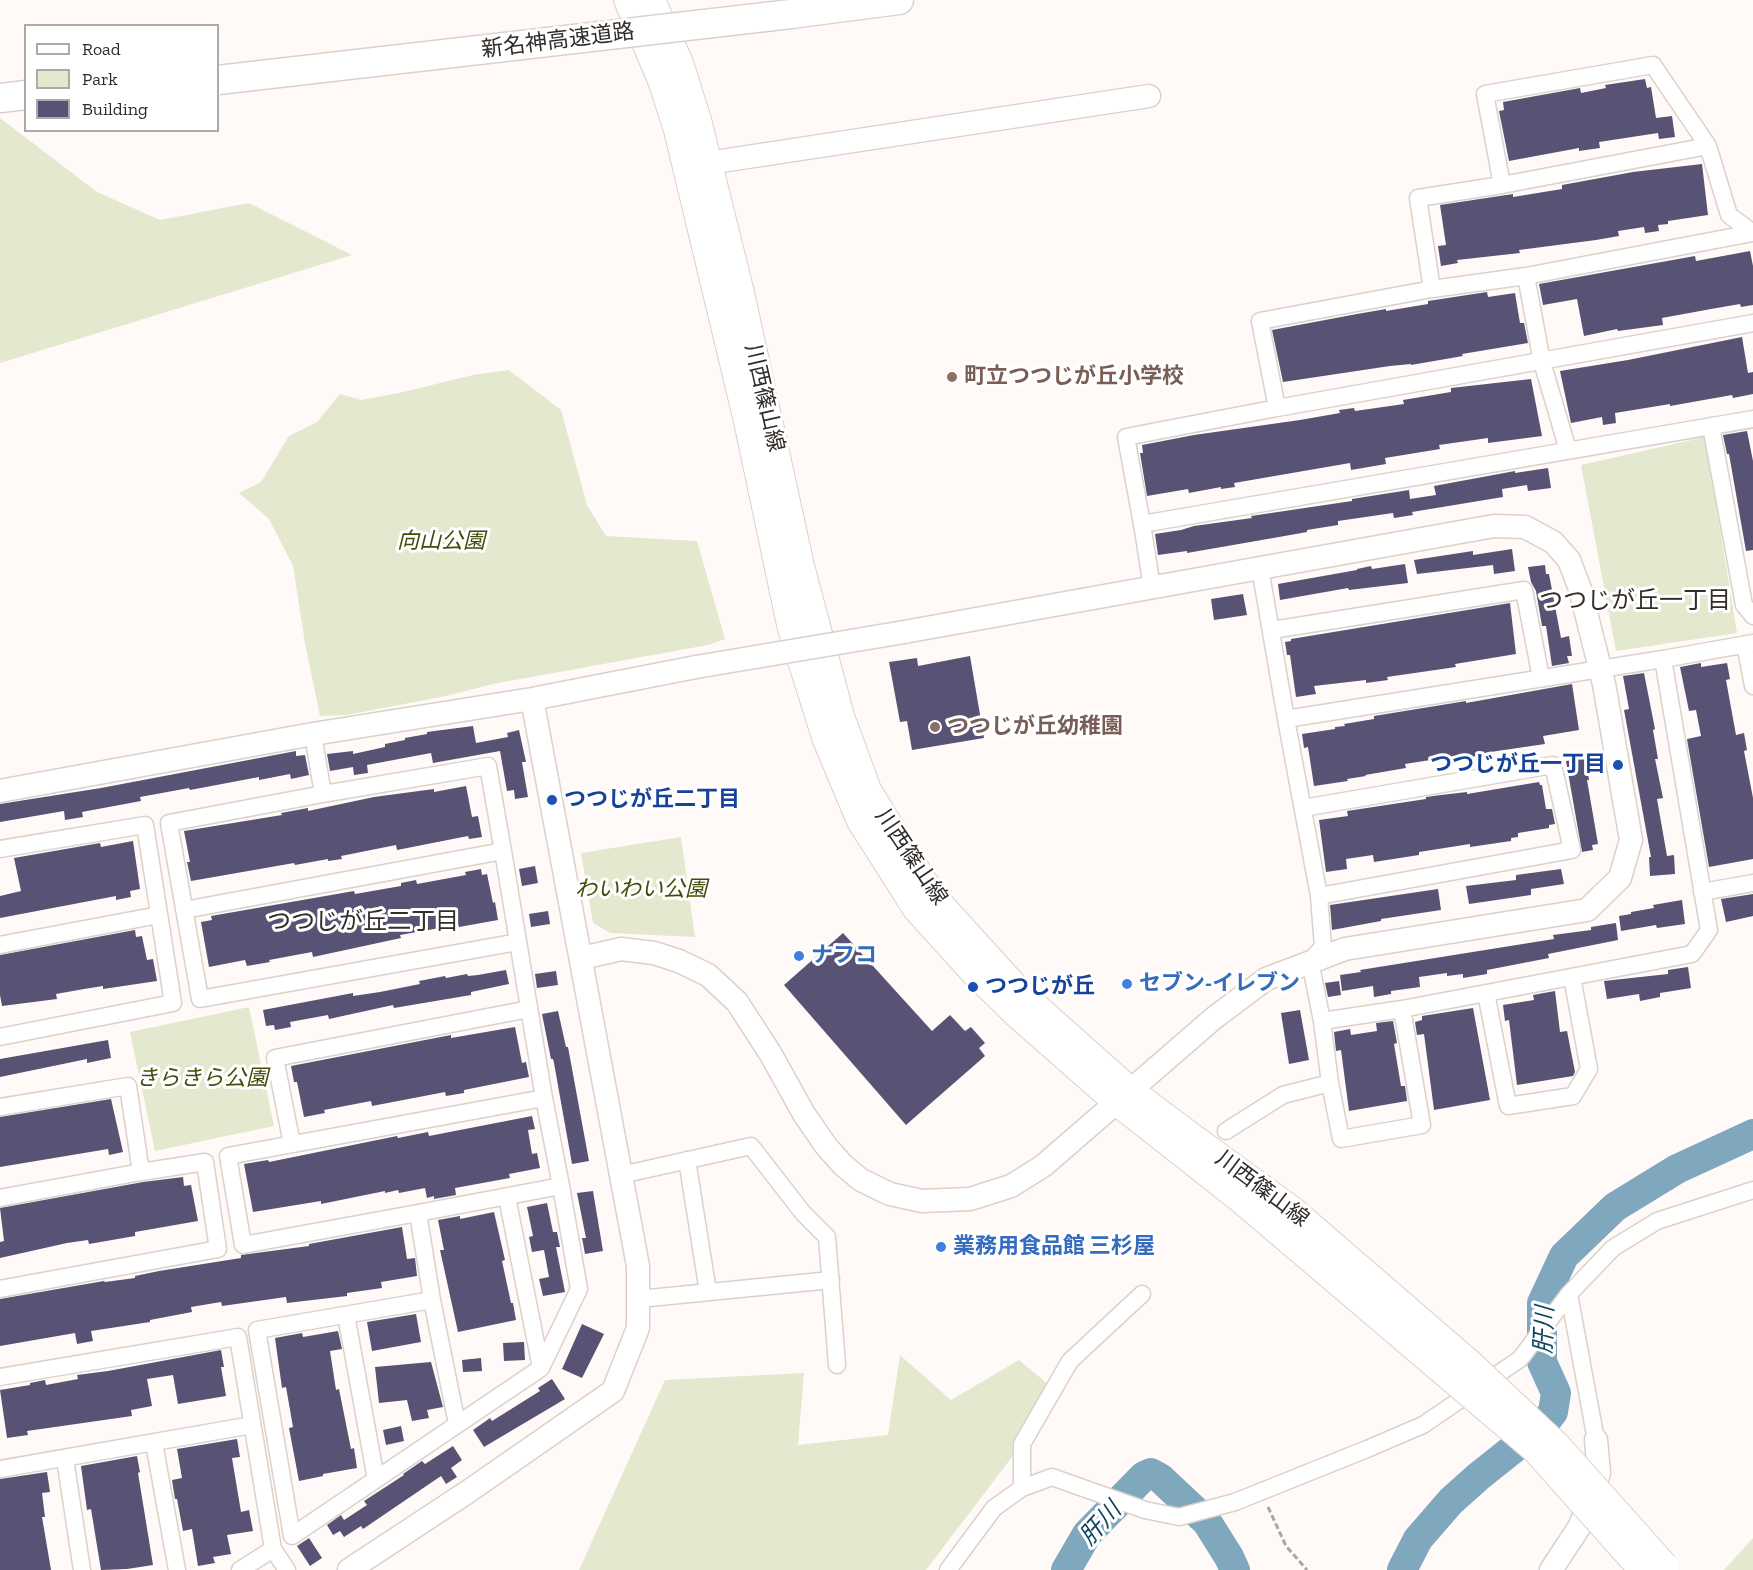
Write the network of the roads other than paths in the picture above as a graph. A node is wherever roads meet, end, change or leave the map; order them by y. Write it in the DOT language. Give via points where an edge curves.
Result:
graph roads {
  1 [pos="627,0"];
  2 [pos="652,0"];
  3 [pos="899,0"];
  4 [pos="219,80"];
  5 [pos="24,96"];
  6 [pos="1149,96"];
  7 [pos="0,98"];
  8 [pos="1708,146"];
  9 [pos="708,163"];
  10 [pos="1502,185"];
  11 [pos="1753,233"];
  12 [pos="1526,276"];
  13 [pos="1432,289"];
  14 [pos="1753,323"];
  15 [pos="1542,362"];
  16 [pos="1277,408"];
  17 [pos="1753,419"];
  18 [pos="1711,426"];
  19 [pos="1568,450"];
  20 [pos="1142,524"];
  21 [pos="1260,568"];
  22 [pos="1152,587"];
  23 [pos="1753,616"];
  24 [pos="1272,630"];
  25 [pos="1749,644"];
  26 [pos="1663,659"];
  27 [pos="1600,669"];
  28 [pos="1541,678"];
  29 [pos="1753,686"];
  30 [pos="532,699"];
  31 [pos="1286,719"];
  32 [pos="313,734"];
  33 [pos="0,791"];
  34 [pos="323,794"];
  35 [pos="1303,808"];
  36 [pos="0,849"];
  37 [pos="503,851"];
  38 [pos="1753,883"];
  39 [pos="1702,892"];
  40 [pos="1319,896"];
  41 [pos="184,910"];
  42 [pos="159,915"];
  43 [pos="518,942"];
  44 [pos="0,945"];
  45 [pos="582,958"];
  46 [pos="1310,961"];
  47 [pos="1572,977"];
  48 [pos="1486,993"];
  49 [pos="529,1008"];
  50 [pos="1402,1009"];
  51 [pos="1322,1022"];
  52 [pos="0,1037"];
  53 [pos="1330,1083"];
  54 [pos="1123,1096"];
  55 [pos="544,1098"];
  56 [pos="0,1107"];
  57 [pos="1226,1131"];
  58 [pos="292,1144"];
  59 [pos="687,1160"];
  60 [pos="141,1172"];
  61 [pos="621,1175"];
  62 [pos="561,1186"];
  63 [pos="1753,1190"];
  64 [pos="507,1197"];
  65 [pos="0,1198"];
  66 [pos="418,1214"];
  67 [pos="831,1280"];
  68 [pos="0,1288"];
  69 [pos="708,1292"];
  70 [pos="1142,1294"];
  71 [pos="1569,1294"];
  72 [pos="639,1299"];
  73 [pos="432,1300"];
  74 [pos="346,1315"];
  75 [pos="837,1365"];
  76 [pos="540,1368"];
  77 [pos="0,1377"];
  78 [pos="457,1424"];
  79 [pos="252,1425"];
  80 [pos="1596,1440"];
  81 [pos="154,1443"];
  82 [pos="64,1458"];
  83 [pos="0,1469"];
  84 [pos="375,1479"];
  85 [pos="1022,1488"];
  86 [pos="273,1549"];
  87 [pos="1659,1569"];
  88 [pos="82,1570"];
  89 [pos="177,1570"];
  90 [pos="240,1570"];
  91 [pos="287,1570"];
  92 [pos="349,1570"];
  93 [pos="948,1570"];
  94 [pos="1551,1570"];
  1 -- 54 [label="main road, 川西篠山線" via="677,130 747,421 790,630 826,740 860,821 916,909 975,974 1016,1014"];
  2 -- 9 [label="main road, 川西篠山線" via="680,63"];
  3 -- 4 [label="highway, 新名神高速道路, bridge"];
  5 -- 7 [label="highway"];
  6 -- 9 [label="street"];
  8 -- 10 [label="street"];
  8 -- 10 [label="street" via="1653,64 1485,94"];
  8 -- 11 [label="street" via="1729,215"];
  9 -- 54 [label="main road, 川西篠山線" via="801,566 841,716 868,790 933,896"];
  10 -- 13 [label="street" via="1418,198"];
  11 -- 12 [label="street"];
  12 -- 13 [label="street"];
  12 -- 15 [label="street"];
  13 -- 16 [label="street" via="1260,321"];
  14 -- 15 [label="street"];
  15 -- 16 [label="street"];
  15 -- 19 [label="street"];
  16 -- 20 [label="street" via="1125,437"];
  17 -- 18 [label="street"];
  18 -- 19 [label="street"];
  18 -- 23 [label="street" via="1744,605"];
  19 -- 20 [label="street"];
  20 -- 22 [label="street"];
  21 -- 22 [label="street"];
  21 -- 24 [label="street"];
  21 -- 27 [label="street" via="1494,526 1525,527 1553,542 1569,560"];
  22 -- 30 [label="street, bridge"];
  24 -- 28 [label="street" via="1524,590"];
  24 -- 31 [label="street"];
  25 -- 26 [label="street"];
  25 -- 29 [label="street"];
  26 -- 27 [label="street"];
  26 -- 39 [label="street"];
  27 -- 28 [label="street"];
  27 -- 46 [label="street" via="1631,840 1620,878 1587,910 1345,949"];
  28 -- 31 [label="street"];
  30 -- 32 [label="street"];
  30 -- 45 [label="street"];
  31 -- 35 [label="street"];
  32 -- 33 [label="street"];
  32 -- 34 [label="street"];
  34 -- 37 [label="street" via="488,766"];
  34 -- 41 [label="street" via="169,823"];
  35 -- 40 [label="street"];
  35 -- 40 [label="street" via="1553,765 1572,850"];
  36 -- 42 [label="street" via="145,825"];
  37 -- 41 [label="street"];
  37 -- 43 [label="street"];
  38 -- 39 [label="street"];
  39 -- 47 [label="street" via="1709,930 1692,954"];
  40 -- 46 [label="street" via="1323,947"];
  41 -- 43 [label="street" via="200,999"];
  42 -- 44 [label="street"];
  42 -- 52 [label="street" via="173,1003"];
  43 -- 49 [label="street"];
  45 -- 54 [label="street" via="621,949 654,953 708,975 737,1002 826,1146 861,1180 890,1194 922,1201 970,1199 1011,1186 1042,1166"];
  45 -- 61 [label="street"];
  46 -- 51 [label="street"];
  46 -- 54 [label="street" via="1266,979"];
  47 -- 48 [label="street"];
  47 -- 48 [label="street" via="1589,1069 1573,1096 1508,1106"];
  48 -- 50 [label="street"];
  49 -- 55 [label="street"];
  49 -- 58 [label="street" via="275,1058"];
  50 -- 51 [label="street"];
  50 -- 53 [label="street" via="1422,1125 1341,1139"];
  51 -- 53 [label="street"];
  53 -- 57 [label="street" via="1283,1095"];
  54 -- 87 [label="main road, 川西篠山線, bridge" via="1178,1138 1293,1210 1470,1363 1558,1446"];
  55 -- 58 [label="street"];
  55 -- 62 [label="street"];
  56 -- 60 [label="street" via="128,1086"];
  58 -- 66 [label="street" via="228,1156 243,1245"];
  59 -- 61 [label="street"];
  59 -- 67 [label="street" via="751,1146 803,1213 827,1237"];
  59 -- 69 [label="street"];
  60 -- 65 [label="street"];
  60 -- 68 [label="street" via="205,1162 218,1249"];
  61 -- 72 [label="street" via="638,1266"];
  62 -- 64 [label="street"];
  62 -- 76 [label="street" via="579,1289"];
  63 -- 71 [label="street" via="1657,1221 1613,1248"];
  64 -- 66 [label="street"];
  64 -- 76 [label="street"];
  66 -- 73 [label="street"];
  67 -- 69 [label="street"];
  67 -- 75 [label="street"];
  69 -- 72 [label="street"];
  70 -- 85 [label="street" via="1070,1361 1022,1444"];
  71 -- 80 [label="street"];
  71 -- 85 [label="street" via="1520,1359 1423,1425 1235,1502 1179,1516 1145,1510 1052,1478"];
  72 -- 92 [label="street" via="638,1328 613,1391"];
  73 -- 74 [label="street"];
  73 -- 78 [label="street"];
  74 -- 84 [label="street"];
  74 -- 84 [label="street" via="257,1330 292,1536"];
  76 -- 78 [label="street"];
  77 -- 79 [label="street" via="238,1338"];
  78 -- 84 [label="street"];
  79 -- 81 [label="street"];
  79 -- 86 [label="street"];
  80 -- 94 [label="street" via="1599,1473 1580,1526"];
  81 -- 82 [label="street"];
  81 -- 89 [label="street"];
  82 -- 83 [label="street"];
  82 -- 88 [label="street"];
  85 -- 93 [label="street" via="994,1508"];
  86 -- 90 [label="street"];
  86 -- 91 [label="street"];
}
